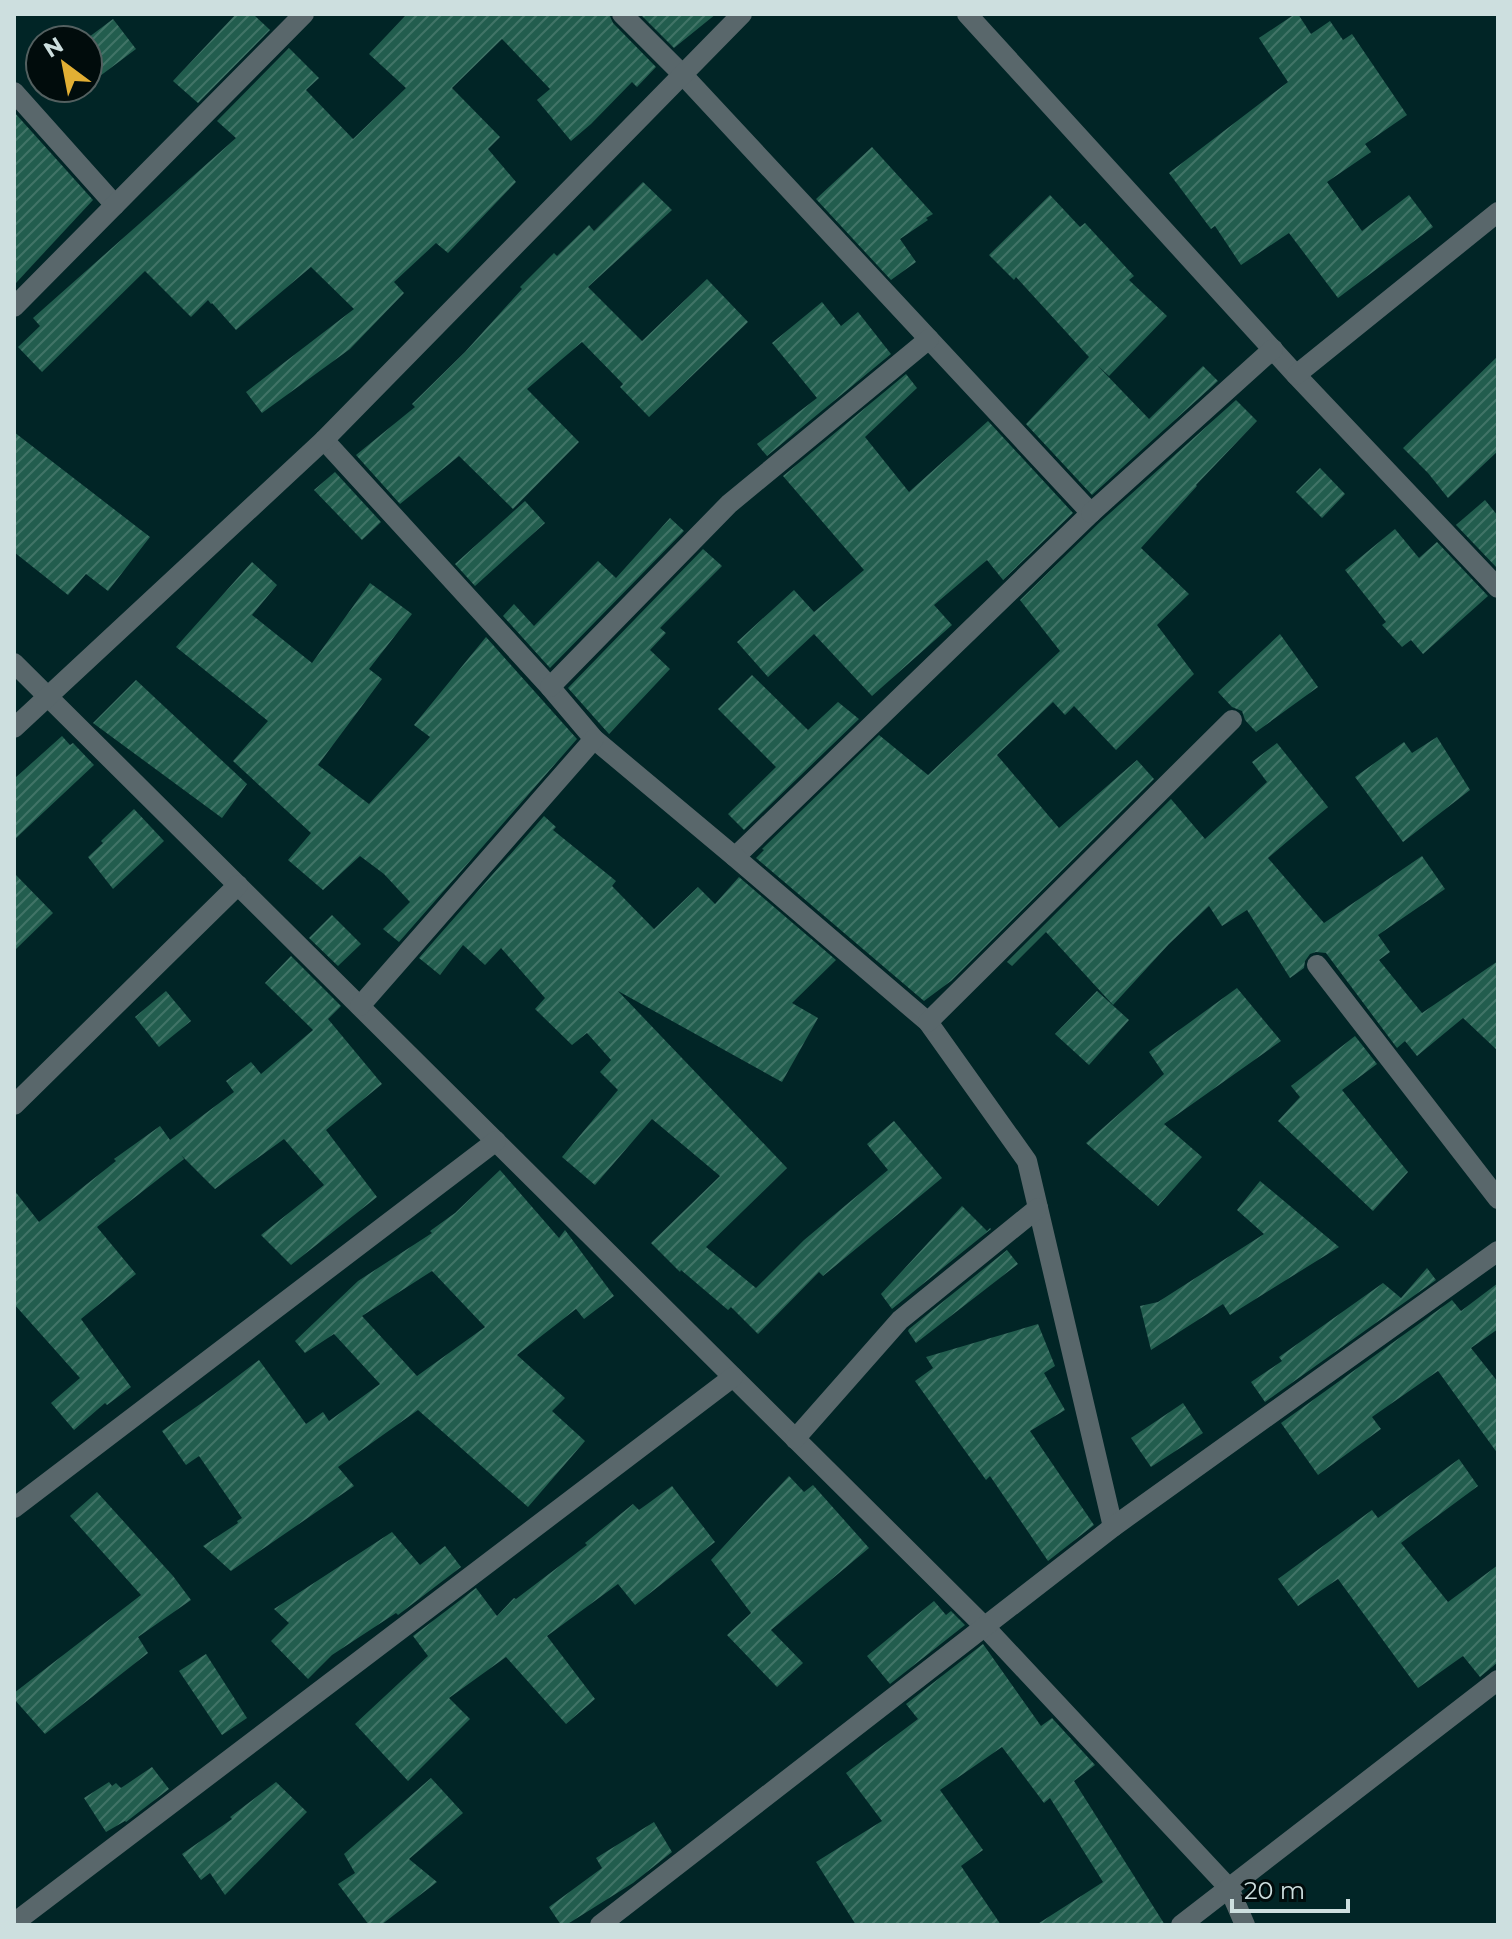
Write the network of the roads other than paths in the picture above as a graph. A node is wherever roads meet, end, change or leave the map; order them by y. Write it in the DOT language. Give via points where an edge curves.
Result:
graph roads {
  1 [pos="304,14"];
  2 [pos="622,14"];
  3 [pos="742,14"];
  4 [pos="967,14"];
  5 [pos="683,75"];
  6 [pos="14,92"];
  7 [pos="115,205"];
  8 [pos="1498,212"];
  9 [pos="14,307"];
  10 [pos="929,339"];
  11 [pos="1273,349"];
  12 [pos="1296,375"];
  13 [pos="324,440"];
  14 [pos="1091,513"];
  15 [pos="1498,588"];
  16 [pos="14,663"];
  17 [pos="550,687"];
  18 [pos="48,697"];
  19 [pos="1232,720"];
  20 [pos="14,728"];
  21 [pos="594,739"];
  22 [pos="735,857"];
  23 [pos="238,885"];
  24 [pos="1317,965"];
  25 [pos="360,1006"];
  26 [pos="928,1022"];
  27 [pos="14,1105"];
  28 [pos="496,1141"];
  29 [pos="1498,1199"];
  30 [pos="1038,1208"];
  31 [pos="1498,1251"];
  32 [pos="733,1377"];
  33 [pos="795,1439"];
  34 [pos="14,1508"];
  35 [pos="1113,1527"];
  36 [pos="985,1627"];
  37 [pos="1498,1680"];
  38 [pos="1229,1888"];
  39 [pos="14,1923"];
  40 [pos="600,1925"];
  41 [pos="1181,1925"];
  42 [pos="1245,1925"];
  1 -- 7 [label="street"];
  2 -- 5 [label="street"];
  3 -- 5 [label="street"];
  4 -- 11 [label="street"];
  5 -- 10 [label="street"];
  5 -- 13 [label="street"];
  6 -- 7 [label="street"];
  7 -- 9 [label="street"];
  8 -- 12 [label="street"];
  10 -- 14 [label="street"];
  10 -- 17 [label="street" via="729,504"];
  11 -- 12 [label="street"];
  11 -- 14 [label="street"];
  12 -- 15 [label="street"];
  13 -- 17 [label="street"];
  13 -- 18 [label="street"];
  14 -- 22 [label="street"];
  16 -- 18 [label="street"];
  17 -- 21 [label="street"];
  18 -- 20 [label="street"];
  18 -- 23 [label="street"];
  19 -- 26 [label="street"];
  21 -- 22 [label="street"];
  21 -- 25 [label="street"];
  22 -- 26 [label="street"];
  23 -- 25 [label="street"];
  23 -- 27 [label="street"];
  24 -- 29 [label="street"];
  25 -- 28 [label="street"];
  26 -- 30 [label="street" via="1027,1161"];
  28 -- 32 [label="street"];
  28 -- 34 [label="street"];
  30 -- 33 [label="street" via="900,1320"];
  30 -- 35 [label="street"];
  31 -- 35 [label="street"];
  32 -- 33 [label="street"];
  32 -- 39 [label="street"];
  33 -- 36 [label="street"];
  35 -- 36 [label="street"];
  36 -- 38 [label="street"];
  36 -- 40 [label="street"];
  37 -- 38 [label="street"];
  38 -- 41 [label="street"];
  38 -- 42 [label="street"];
}
